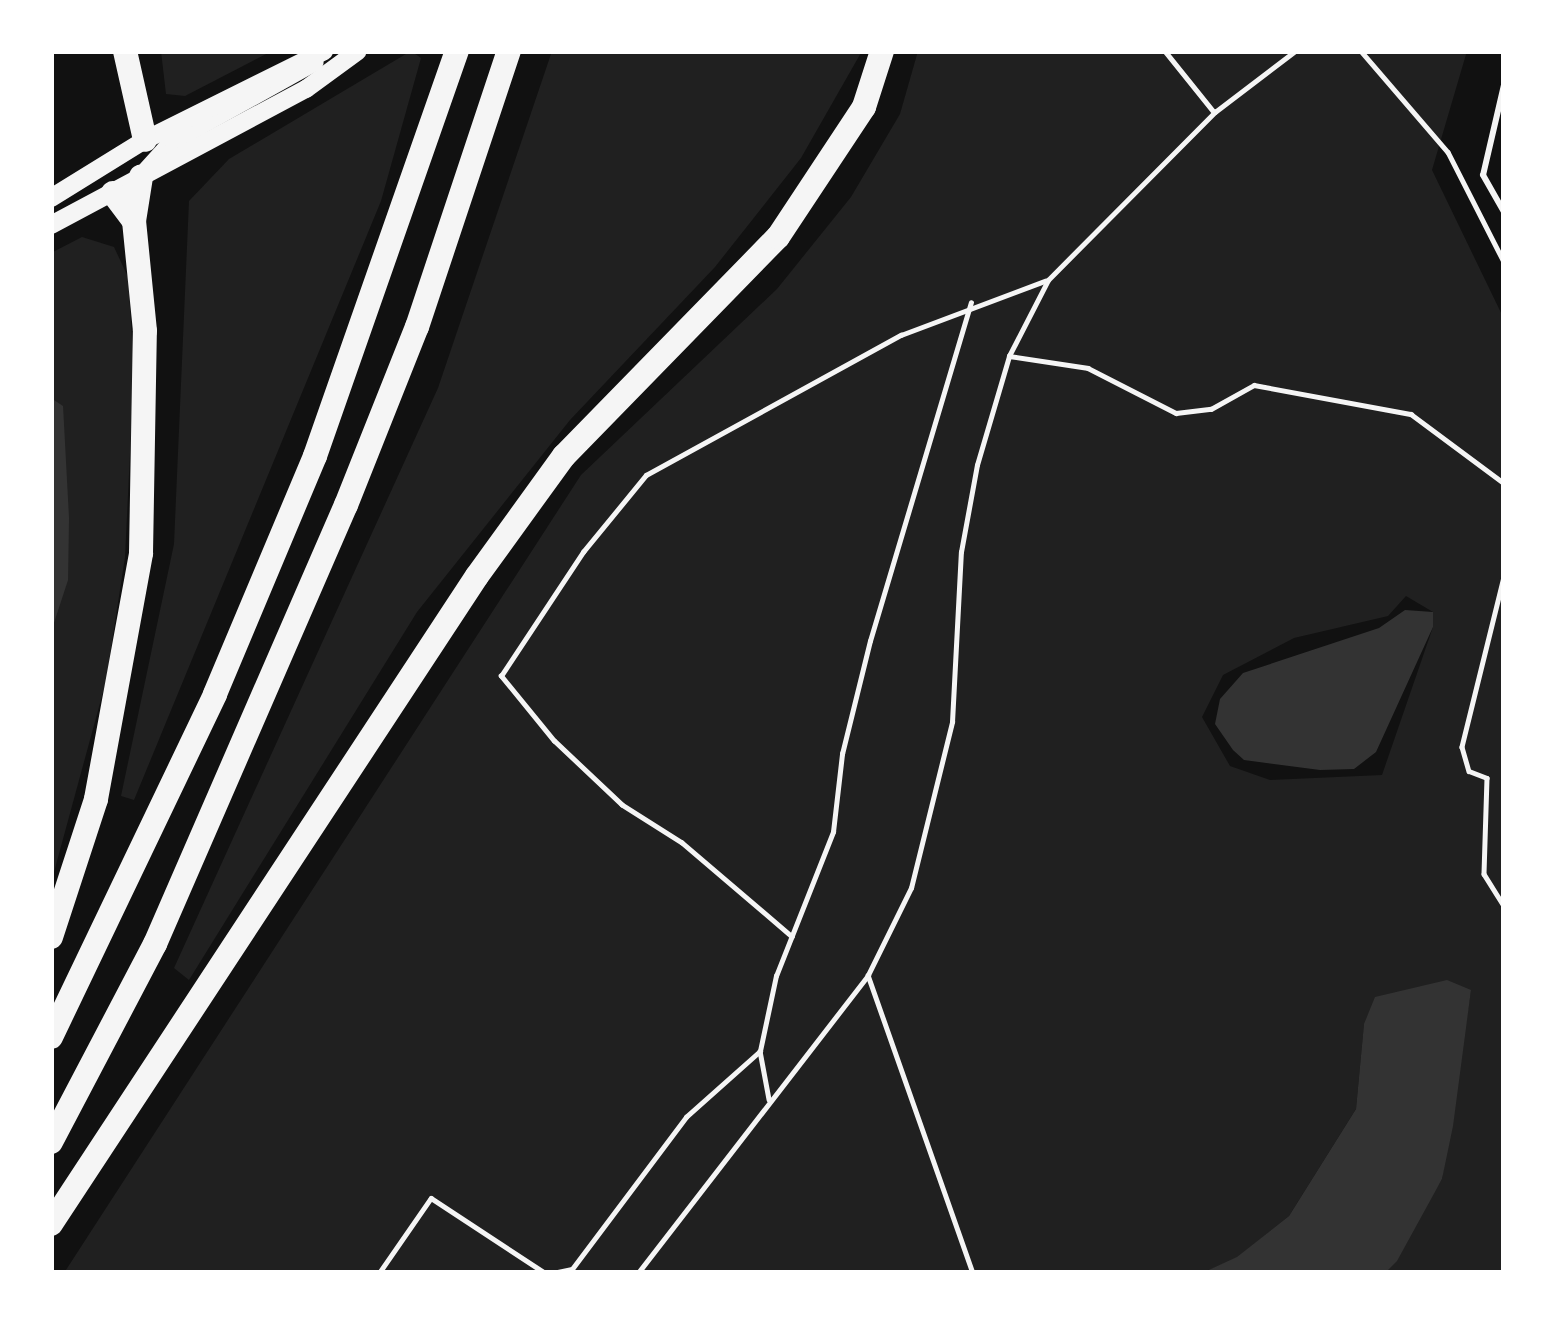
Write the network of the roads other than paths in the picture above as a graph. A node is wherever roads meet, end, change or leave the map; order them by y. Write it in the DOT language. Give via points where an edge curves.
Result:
graph roads {
  1 [pos="125,51"];
  2 [pos="327,51"];
  3 [pos="358,51"];
  4 [pos="457,51"];
  5 [pos="509,51"];
  6 [pos="882,51"];
  7 [pos="1504,85"];
  8 [pos="159,150"];
  9 [pos="141,177"];
  10 [pos="113,193"];
  11 [pos="51,198"];
  12 [pos="1504,212"];
  13 [pos="134,221"];
  14 [pos="51,225"];
  15 [pos="51,937"];
  16 [pos="51,1037"];
  17 [pos="51,1142"];
  18 [pos="51,1224"];
  1 -- 8 [label="highway"];
  2 -- 8 [label="main road"];
  3 -- 8 [label="main road" via="306,89"];
  4 -- 16 [label="highway" via="315,456 215,694"];
  5 -- 17 [label="highway" via="417,328 337,527 155,944"];
  6 -- 18 [label="highway" via="864,107 778,237 564,456 477,576"];
  7 -- 12 [label="lane" via="1483,175"];
  8 -- 9 [label="main road"];
  8 -- 11 [label="main road"];
  9 -- 10 [label="main road"];
  9 -- 13 [label="highway"];
  10 -- 13 [label="highway"];
  10 -- 14 [label="main road"];
  13 -- 15 [label="highway" via="145,331 141,553 112,731"];
}
